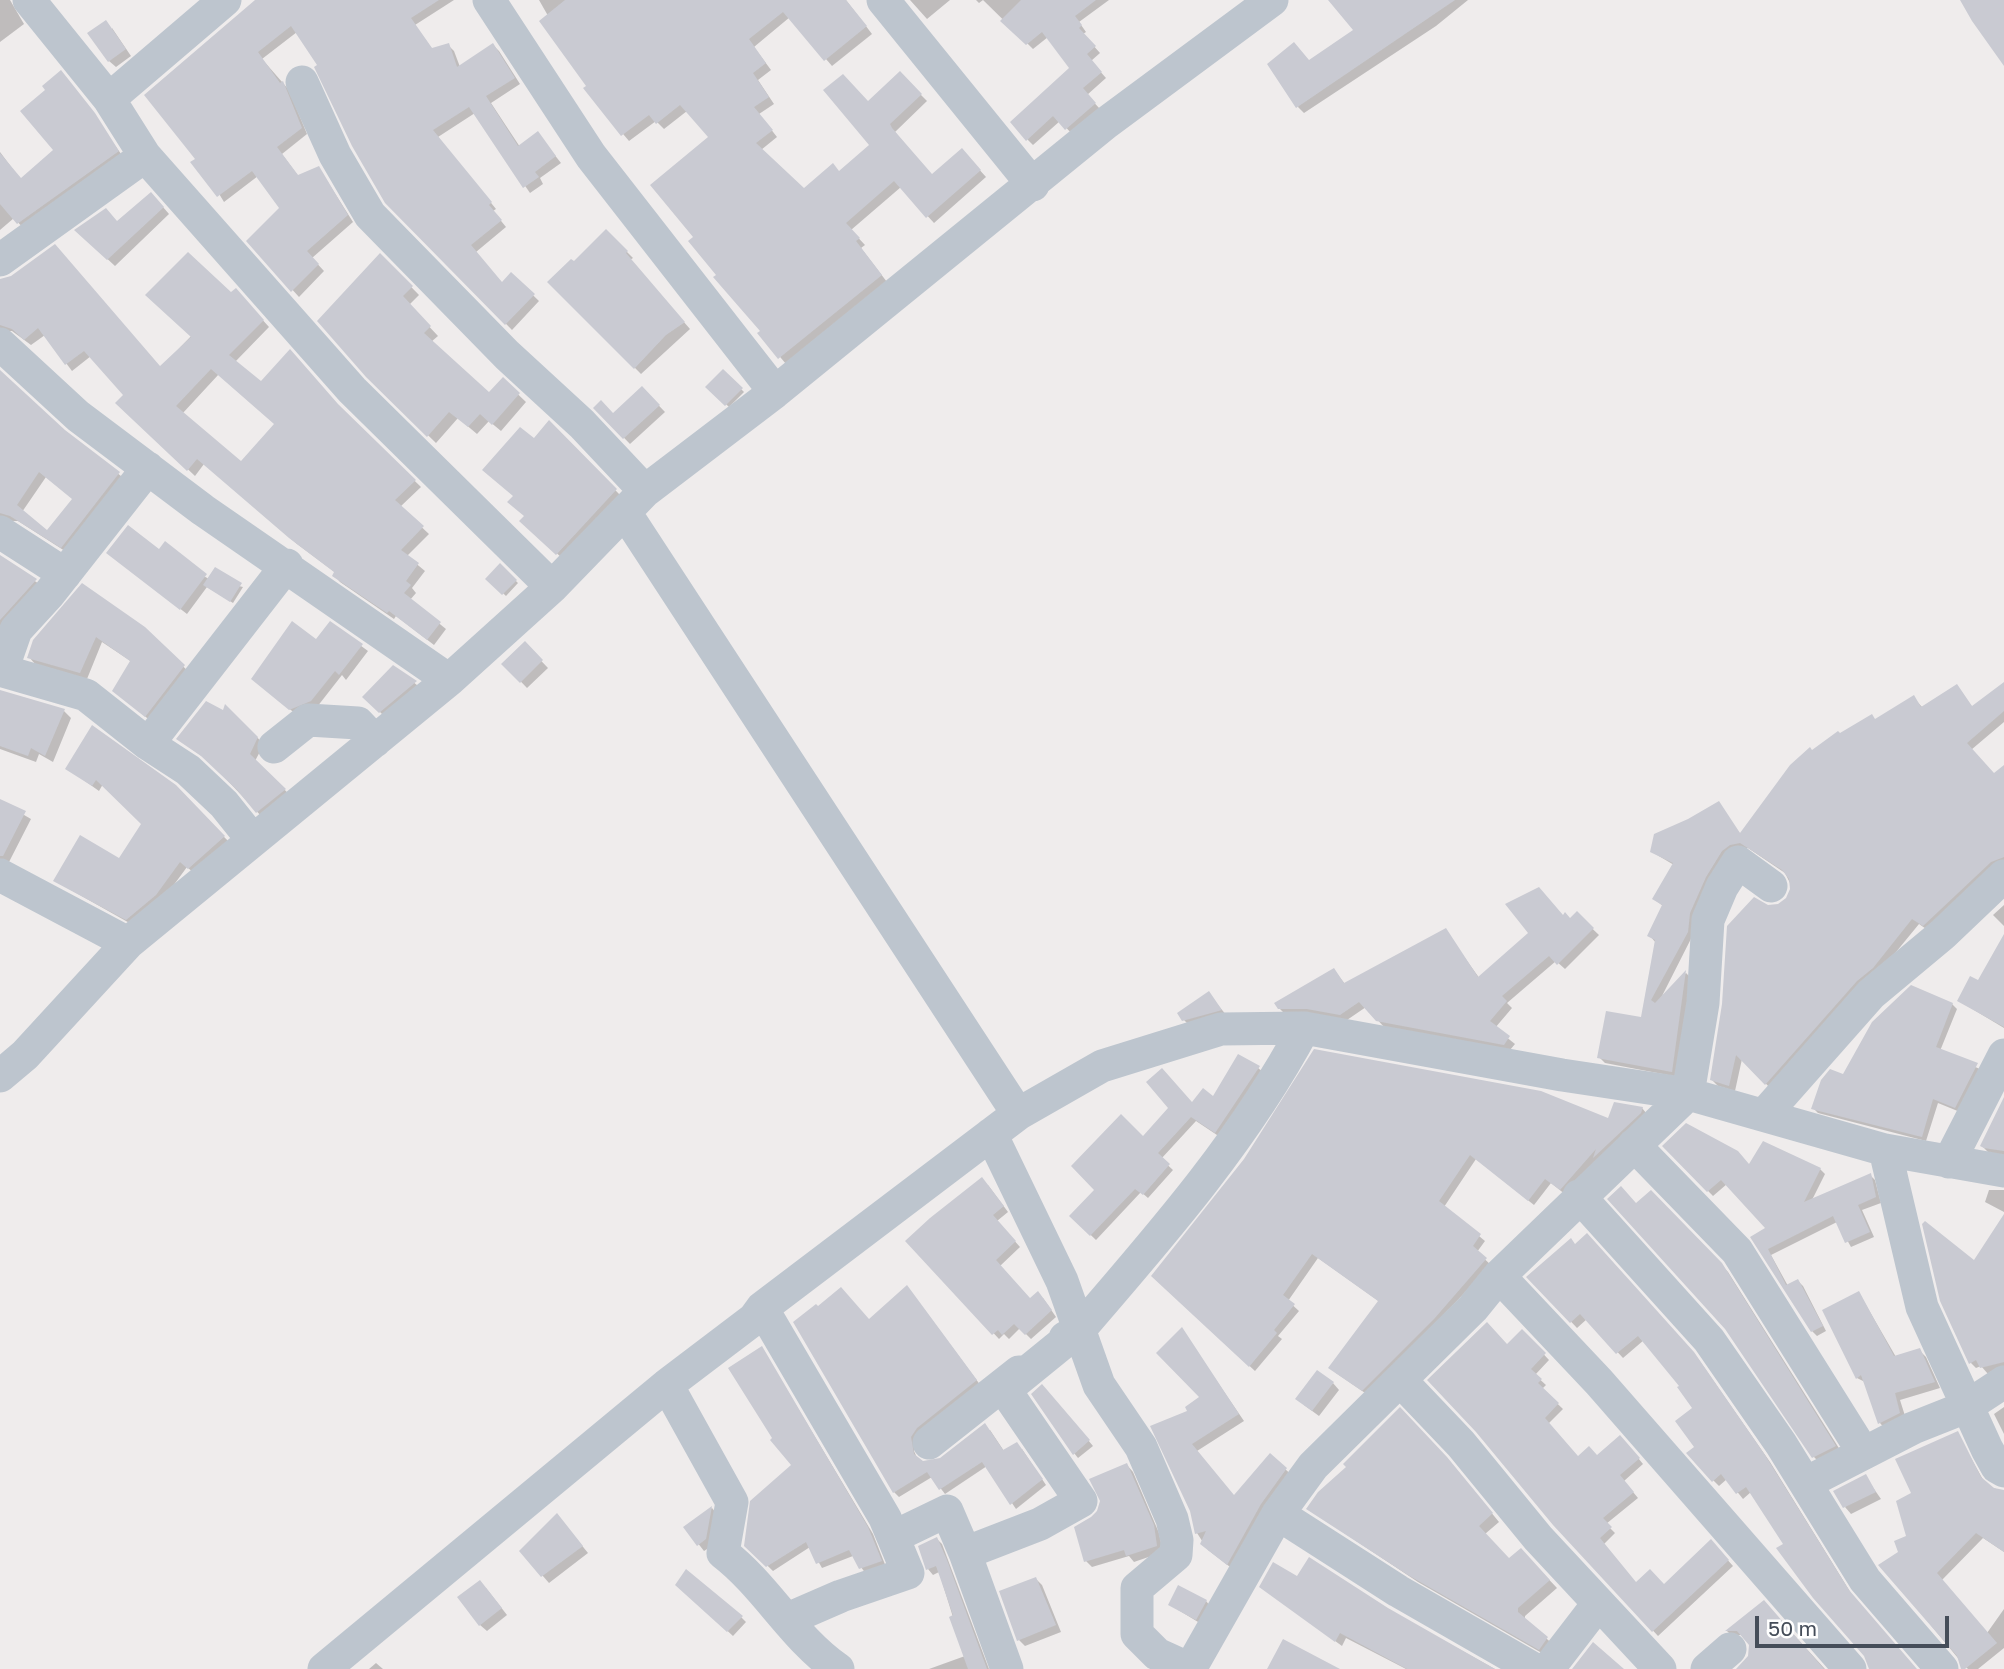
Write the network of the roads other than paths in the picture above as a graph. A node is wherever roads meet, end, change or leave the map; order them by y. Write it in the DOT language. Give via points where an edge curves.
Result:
graph roads {
  1 [pos="29,0"];
  2 [pos="225,0"];
  3 [pos="489,0"];
  4 [pos="883,0"];
  5 [pos="1272,0"];
  6 [pos="302,82"];
  7 [pos="108,99"];
  8 [pos="145,156"];
  9 [pos="1033,185"];
  10 [pos="0,260"];
  11 [pos="0,344"];
  12 [pos="775,392"];
  13 [pos="148,468"];
  14 [pos="635,503"];
  15 [pos="0,532"];
  16 [pos="287,565"];
  17 [pos="65,574"];
  18 [pos="552,587"];
  19 [pos="1,670"];
  20 [pos="449,680"];
  21 [pos="375,741"];
  22 [pos="148,744"];
  23 [pos="274,747"];
  24 [pos="252,839"];
  25 [pos="0,875"];
  26 [pos="2004,876"];
  27 [pos="1771,887"];
  28 [pos="128,943"];
  29 [pos="1304,1028"];
  30 [pos="2004,1055"];
  31 [pos="0,1076"];
  32 [pos="1688,1094"];
  33 [pos="1017,1114"];
  34 [pos="1763,1115"];
  35 [pos="991,1134"];
  36 [pos="1634,1145"];
  37 [pos="1885,1150"];
  38 [pos="1949,1162"];
  39 [pos="2004,1171"];
  40 [pos="1579,1196"];
  41 [pos="1499,1276"];
  42 [pos="762,1308"];
  43 [pos="1080,1329"];
  44 [pos="1401,1381"];
  45 [pos="2004,1382"];
  46 [pos="667,1385"];
  47 [pos="1966,1407"];
  48 [pos="929,1443"];
  49 [pos="1863,1452"];
  50 [pos="2004,1471"];
  51 [pos="1806,1483"];
  52 [pos="1278,1514"];
  53 [pos="893,1537"];
  54 [pos="965,1553"];
  55 [pos="1598,1604"];
  56 [pos="788,1619"];
  57 [pos="324,1669"];
  58 [pos="838,1669"];
  59 [pos="1007,1669"];
  60 [pos="1190,1669"];
  61 [pos="1534,1669"];
  62 [pos="1548,1669"];
  63 [pos="1660,1669"];
  64 [pos="1850,1669"];
  65 [pos="1942,1669"];
  1 -- 7 [label="street"];
  2 -- 7 [label="street"];
  3 -- 12 [label="street" via="591,156"];
  4 -- 9 [label="street"];
  5 -- 9 [label="street" via="1106,123"];
  6 -- 14 [label="street" via="335,155 370,215 507,355 582,424"];
  7 -- 8 [label="street"];
  8 -- 10 [label="street"];
  8 -- 18 [label="street" via="352,390"];
  9 -- 12 [label="street"];
  11 -- 13 [label="street" via="78,416"];
  12 -- 14 [label="street"];
  13 -- 16 [label="street"];
  13 -- 17 [label="street"];
  14 -- 18 [label="street"];
  14 -- 33 [label="street"];
  15 -- 17 [label="street"];
  16 -- 20 [label="street"];
  16 -- 22 [label="street"];
  17 -- 19 [label="street" via="16,630"];
  18 -- 20 [label="street"];
  19 -- 22 [label="street" via="86,695"];
  20 -- 21 [label="street"];
  21 -- 23 [label="street" via="358,723 308,720"];
  21 -- 24 [label="street"];
  22 -- 24 [label="street" via="188,770"];
  24 -- 28 [label="street"];
  25 -- 28 [label="street"];
  26 -- 34 [label="street" via="1871,994"];
  27 -- 32 [label="street" via="1738,862 1708,920 1703,1003"];
  28 -- 31 [label="street"];
  29 -- 32 [label="street"];
  29 -- 33 [label="street" via="1221,1029 1170,1043 1102,1066"];
  29 -- 43 [label="street" via="1280,1073 1221,1160"];
  30 -- 38 [label="street"];
  32 -- 34 [label="street"];
  32 -- 36 [label="street"];
  33 -- 35 [label="street"];
  34 -- 37 [label="street"];
  35 -- 42 [label="street"];
  35 -- 43 [label="street"];
  36 -- 40 [label="street"];
  36 -- 49 [label="street" via="1737,1251"];
  37 -- 38 [label="street"];
  37 -- 47 [label="street" via="1922,1307"];
  38 -- 39 [label="street"];
  40 -- 41 [label="street"];
  40 -- 51 [label="street" via="1709,1340"];
  41 -- 44 [label="street"];
  41 -- 64 [label="street" via="1599,1382"];
  42 -- 46 [label="street" via="754,1319"];
  42 -- 53 [label="street"];
  43 -- 48 [label="street"];
  43 -- 54 [label="street" via="1005,1390 1080,1501 1040,1524"];
  43 -- 60 [label="street" via="1099,1385 1141,1447 1177,1540 1176,1555 1137,1588 1137,1634 1157,1654"];
  44 -- 52 [label="street" via="1313,1466"];
  44 -- 55 [label="street"];
  45 -- 47 [label="street"];
  46 -- 56 [label="street" via="733,1502 723,1553 744,1569"];
  46 -- 57 [label="street"];
  47 -- 49 [label="street"];
  47 -- 50 [label="street" via="1997,1467"];
  49 -- 51 [label="street"];
  51 -- 65 [label="street" via="1866,1580"];
  52 -- 60 [label="street"];
  52 -- 61 [label="street" via="1398,1591"];
  53 -- 54 [label="street" via="947,1511"];
  53 -- 56 [label="street" via="908,1573"];
  54 -- 59 [label="street"];
  55 -- 62 [label="street"];
  55 -- 63 [label="street"];
  56 -- 58 [label="street"];
}
